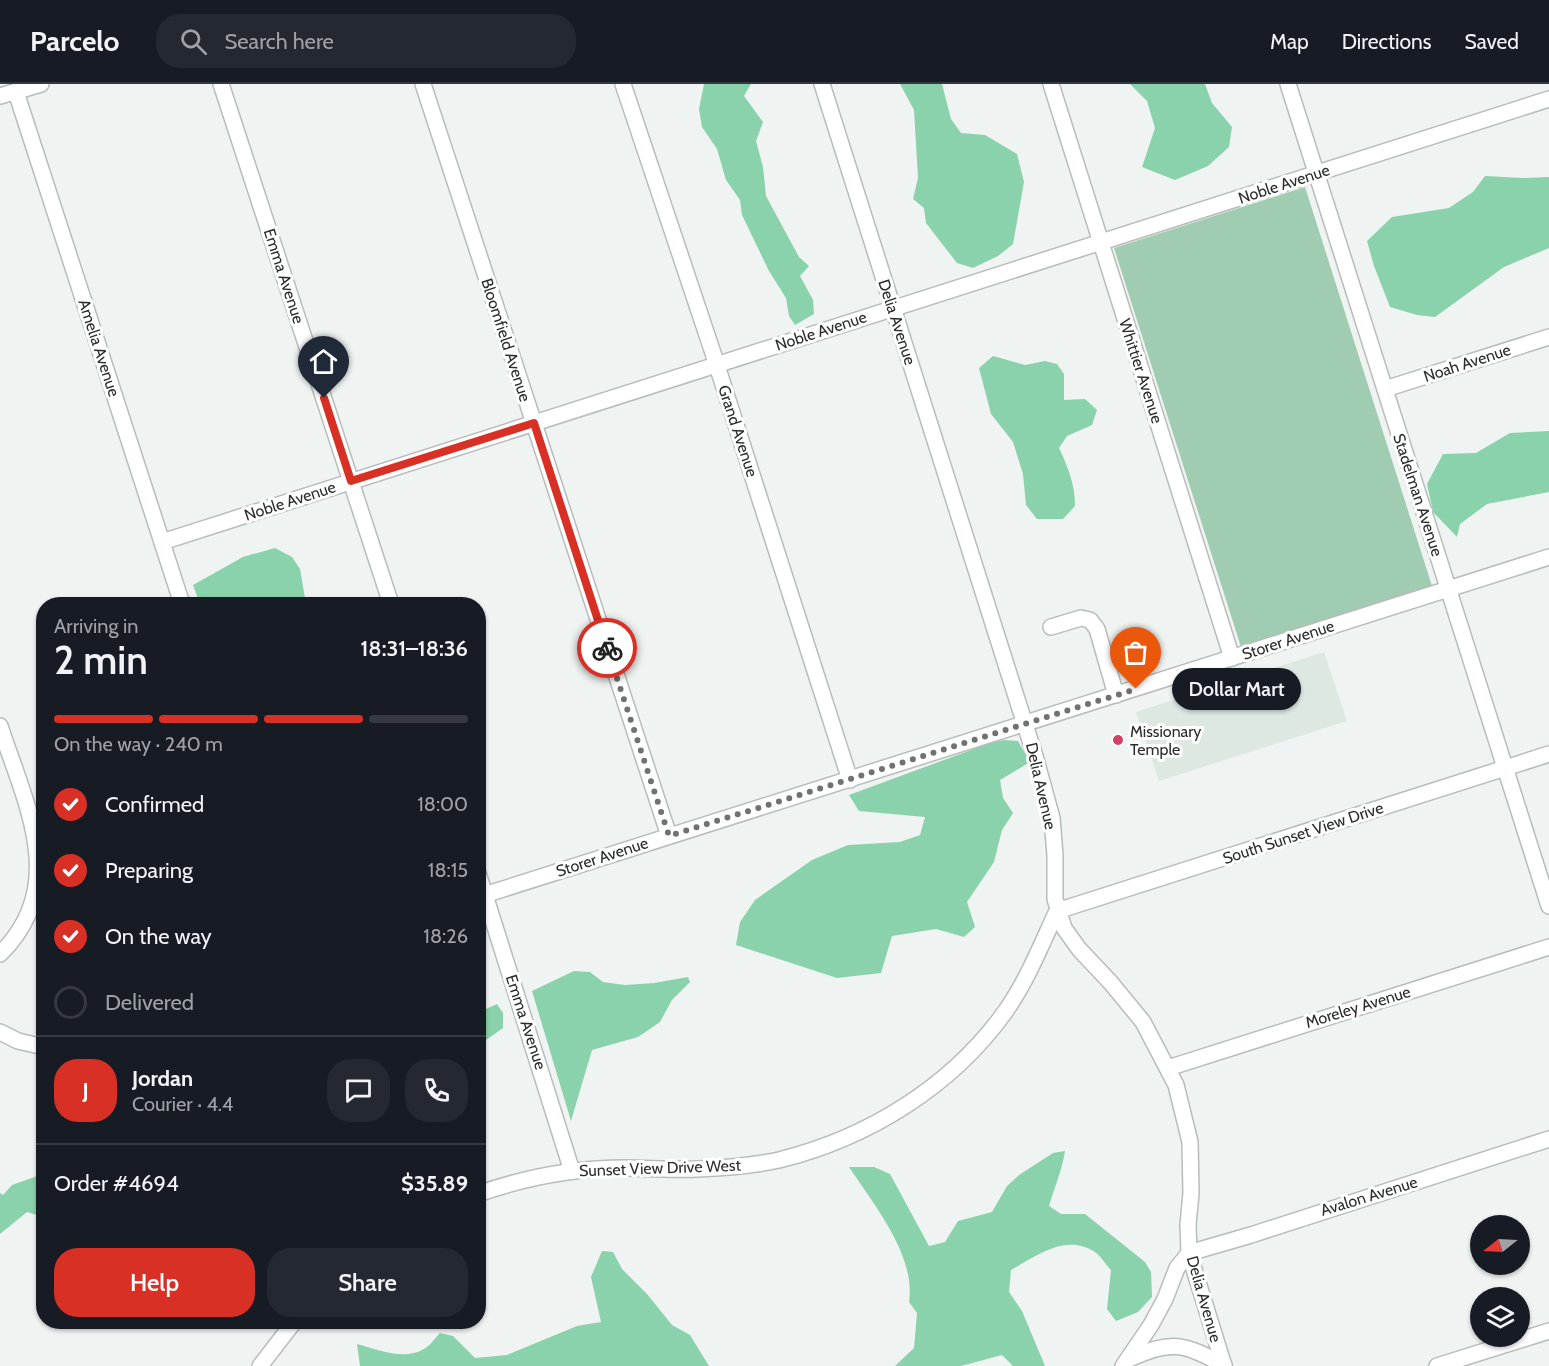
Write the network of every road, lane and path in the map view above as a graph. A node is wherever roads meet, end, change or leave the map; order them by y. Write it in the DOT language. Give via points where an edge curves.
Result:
graph roads {
  1 [pos="41,84"];
  2 [pos="221,84"];
  3 [pos="423,84"];
  4 [pos="623,84"];
  5 [pos="822,84"];
  6 [pos="1051,84"];
  7 [pos="1288,84"];
  8 [pos="16,92"];
  9 [pos="0,96"];
  10 [pos="1549,99"];
  11 [pos="1317,173"];
  12 [pos="1101,243"];
  13 [pos="893,309"];
  14 [pos="1549,337"];
  15 [pos="717,365"];
  16 [pos="1385,389"];
  17 [pos="534,423"];
  18 [pos="351,481"];
  19 [pos="162,542"];
  20 [pos="1549,557"];
  21 [pos="1448,589"];
  22 [pos="180,597"];
  23 [pos="389,597"];
  24 [pos="1051,627"];
  25 [pos="1232,658"];
  26 [pos="1116,695"];
  27 [pos="1025,724"];
  28 [pos="0,726"];
  29 [pos="1549,754"];
  30 [pos="1505,768"];
  31 [pos="850,780"];
  32 [pos="669,836"];
  33 [pos="36,842"];
  34 [pos="36,888"];
  35 [pos="486,895"];
  36 [pos="1549,906"];
  37 [pos="486,908"];
  38 [pos="1057,911"];
  39 [pos="1549,947"];
  40 [pos="0,954"];
  41 [pos="0,1032"];
  42 [pos="36,1045"];
  43 [pos="1168,1068"];
  44 [pos="1549,1138"];
  45 [pos="572,1171"];
  46 [pos="486,1192"];
  47 [pos="1189,1253"];
  48 [pos="289,1329"];
  49 [pos="1549,1331"];
  50 [pos="1126,1363"];
  51 [pos="260,1366"];
  52 [pos="1224,1366"];
  53 [pos="1437,1366"];
  1 -- 8 [label="street"];
  2 -- 18 [label="street, Emma Avenue"];
  3 -- 17 [label="street, Bloomfield Avenue"];
  4 -- 15 [label="street, Grand Avenue"];
  5 -- 13 [label="street, Delia Avenue"];
  6 -- 12 [label="street, Whittier Avenue"];
  7 -- 11 [label="street, Stadelman Avenue"];
  8 -- 9 [label="street"];
  8 -- 19 [label="street, Amelia Avenue"];
  10 -- 11 [label="street, Noble Avenue"];
  11 -- 12 [label="street, Noble Avenue"];
  11 -- 16 [label="street, Stadelman Avenue"];
  12 -- 13 [label="street, Noble Avenue"];
  12 -- 25 [label="street, Whittier Avenue"];
  13 -- 15 [label="street, Noble Avenue"];
  13 -- 27 [label="street, Delia Avenue"];
  14 -- 16 [label="street, Noah Avenue"];
  15 -- 17 [label="street, Noble Avenue"];
  15 -- 31 [label="street, Grand Avenue"];
  16 -- 21 [label="street, Stadelman Avenue"];
  17 -- 18 [label="street, Noble Avenue"];
  17 -- 32 [label="street, Bloomfield Avenue"];
  18 -- 19 [label="street, Noble Avenue"];
  18 -- 23 [label="street, Emma Avenue"];
  19 -- 22 [label="street, Amelia Avenue"];
  20 -- 21 [label="street, Storer Avenue"];
  21 -- 25 [label="street, Storer Avenue"];
  21 -- 30 [label="street, Stadelman Avenue"];
  24 -- 26 [label="street" via="1081,618 1090,620 1097,629"];
  25 -- 26 [label="street, Storer Avenue"];
  26 -- 27 [label="street, Storer Avenue"];
  27 -- 31 [label="street, Storer Avenue"];
  27 -- 38 [label="street, Delia Avenue" via="1052,818"];
  28 -- 33 [label="street"];
  29 -- 30 [label="street, South Sunset View Drive"];
  30 -- 36 [label="street, Stadelman Avenue"];
  30 -- 38 [label="street, South Sunset View Drive"];
  31 -- 32 [label="street, Storer Avenue"];
  32 -- 35 [label="street, Storer Avenue"];
  34 -- 40 [label="street" via="28,916"];
  37 -- 45 [label="street, Emma Avenue"];
  38 -- 43 [label="street, Delia Avenue" via="1079,949 1143,1022"];
  38 -- 45 [label="street, Sunset View Drive West" via="1017,993 987,1035 944,1078 877,1123 825,1146 765,1163 694,1169"];
  39 -- 43 [label="street, Moreley Avenue"];
  41 -- 42 [label="street"];
  43 -- 47 [label="street, Delia Avenue" via="1190,1142"];
  44 -- 47 [label="street, Avalon Avenue"];
  45 -- 46 [label="street, Sunset View Drive West"];
  47 -- 50 [label="street"];
  47 -- 52 [label="street, Delia Avenue"];
  48 -- 51 [label="street"];
  49 -- 53 [label="street"];
  50 -- 52 [label="street" via="1163,1347 1181,1346"];
}
